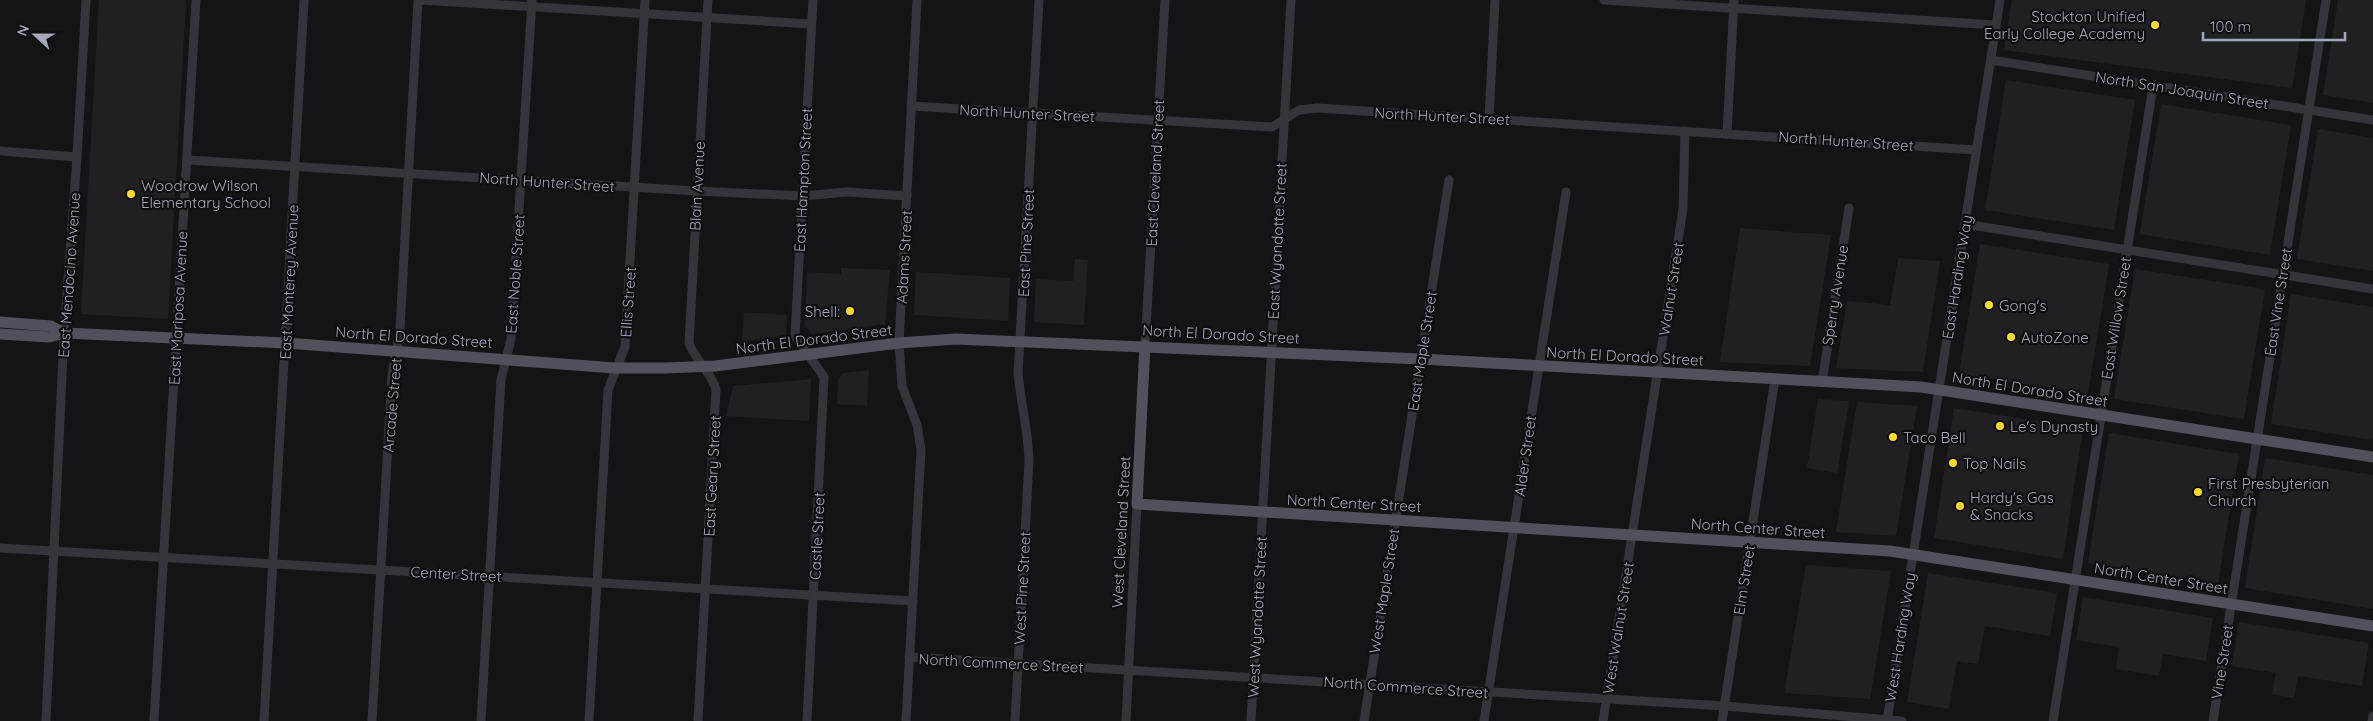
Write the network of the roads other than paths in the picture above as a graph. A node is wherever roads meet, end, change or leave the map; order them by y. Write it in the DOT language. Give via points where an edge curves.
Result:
graph roads {
  1 [pos="86,0"];
  2 [pos="196,0"];
  3 [pos="304,0"];
  4 [pos="419,0"];
  5 [pos="646,0"];
  6 [pos="708,0"];
  7 [pos="812,0"];
  8 [pos="917,0"];
  9 [pos="1039,0"];
  10 [pos="1165,0"];
  11 [pos="1291,0"];
  12 [pos="1495,0"];
  13 [pos="1604,0"];
  14 [pos="2000,0"];
  15 [pos="2326,0"];
  16 [pos="532,3"];
  17 [pos="1734,4"];
  18 [pos="645,13"];
  19 [pos="707,18"];
  20 [pos="811,24"];
  21 [pos="1996,25"];
  22 [pos="1991,60"];
  23 [pos="2153,86"];
  24 [pos="911,106"];
  25 [pos="2308,110"];
  26 [pos="1033,114"];
  27 [pos="1285,119"];
  28 [pos="1488,119"];
  29 [pos="2373,120"];
  30 [pos="1158,121"];
  31 [pos="1685,131"];
  32 [pos="1727,134"];
  33 [pos="1976,150"];
  34 [pos="0,151"];
  35 [pos="77,158"];
  36 [pos="187,160"];
  37 [pos="295,167"];
  38 [pos="409,173"];
  39 [pos="521,180"];
  40 [pos="1449,180"];
  41 [pos="635,187"];
  42 [pos="697,191"];
  43 [pos="1566,192"];
  44 [pos="803,196"];
  45 [pos="907,196"];
  46 [pos="1849,208"];
  47 [pos="1965,224"];
  48 [pos="2127,250"];
  49 [pos="2282,275"];
  50 [pos="2373,289"];
  51 [pos="0,322"];
  52 [pos="64,333"];
  53 [pos="0,334"];
  54 [pos="176,338"];
  55 [pos="1020,340"];
  56 [pos="286,343"];
  57 [pos="899,343"];
  58 [pos="1145,345"];
  59 [pos="1270,352"];
  60 [pos="396,353"];
  61 [pos="810,355"];
  62 [pos="506,359"];
  63 [pos="1421,359"];
  64 [pos="704,367"];
  65 [pos="1538,367"];
  66 [pos="615,368"];
  67 [pos="1657,373"];
  68 [pos="1775,379"];
  69 [pos="1822,382"];
  70 [pos="1940,390"];
  71 [pos="2100,416"];
  72 [pos="2257,439"];
  73 [pos="2373,457"];
  74 [pos="1028,486"];
  75 [pos="1137,504"];
  76 [pos="1263,512"];
  77 [pos="1394,521"];
  78 [pos="1514,528"];
  79 [pos="1633,535"];
  80 [pos="1750,542"];
  81 [pos="0,548"];
  82 [pos="55,551"];
  83 [pos="1913,554"];
  84 [pos="164,557"];
  85 [pos="273,564"];
  86 [pos="381,570"];
  87 [pos="488,576"];
  88 [pos="2075,580"];
  89 [pos="596,582"];
  90 [pos="706,588"];
  91 [pos="814,594"];
  92 [pos="913,601"];
  93 [pos="2231,604"];
  94 [pos="2373,626"];
  95 [pos="909,657"];
  96 [pos="1018,664"];
  97 [pos="1128,670"];
  98 [pos="1254,678"];
  99 [pos="1370,685"];
  100 [pos="1488,692"];
  101 [pos="1606,699"];
  102 [pos="1725,706"];
  103 [pos="2373,716"];
  104 [pos="1888,720"];
  105 [pos="46,721"];
  106 [pos="154,721"];
  107 [pos="264,721"];
  108 [pos="372,721"];
  109 [pos="481,721"];
  110 [pos="589,721"];
  111 [pos="698,721"];
  112 [pos="807,721"];
  113 [pos="906,721"];
  114 [pos="1015,721"];
  115 [pos="1126,721"];
  116 [pos="1251,721"];
  117 [pos="1364,721"];
  118 [pos="1484,721"];
  119 [pos="1603,721"];
  120 [pos="1722,721"];
  121 [pos="1902,721"];
  122 [pos="2053,721"];
  123 [pos="2213,721"];
  124 [pos="2372,721"];
  1 -- 35 [label="street, East Mendocino Avenue"];
  2 -- 36 [label="street, East Mariposa Avenue"];
  3 -- 37 [label="street, East Monterey Avenue"];
  4 -- 16 [label="street"];
  4 -- 38 [label="street, Arcade Street"];
  5 -- 18 [label="street, Ellis Street"];
  6 -- 19 [label="street, Blain Avenue"];
  7 -- 20 [label="street, East Hampton Street"];
  8 -- 24 [label="street, Adams Street"];
  9 -- 26 [label="street, East Pine Street"];
  10 -- 30 [label="street, East Cleveland Street"];
  11 -- 27 [label="street, East Wyandotte Street"];
  12 -- 28 [label="street"];
  13 -- 17 [label="street"];
  14 -- 21 [label="street, East Harding Way"];
  15 -- 25 [label="street, East Vine Street"];
  16 -- 18 [label="street"];
  16 -- 39 [label="street, East Noble Street"];
  17 -- 21 [label="street"];
  17 -- 32 [label="street"];
  18 -- 19 [label="street"];
  18 -- 41 [label="street, Ellis Street"];
  19 -- 20 [label="street"];
  19 -- 42 [label="street, Blain Avenue"];
  20 -- 44 [label="street, East Hampton Street"];
  21 -- 22 [label="street, East Harding Way"];
  22 -- 23 [label="street, North San Joaquin Street"];
  22 -- 33 [label="street, East Harding Way"];
  23 -- 25 [label="street, North San Joaquin Street"];
  23 -- 48 [label="street, East Willow Street"];
  24 -- 26 [label="street, North Hunter Street"];
  24 -- 45 [label="street, Adams Street"];
  25 -- 29 [label="street, North San Joaquin Street"];
  25 -- 49 [label="street, East Vine Street"];
  26 -- 30 [label="street, North Hunter Street"];
  26 -- 55 [label="street, East Pine Street"];
  27 -- 28 [label="street, North Hunter Street" via="1302,109 1317,108"];
  27 -- 30 [label="street, North Hunter Street" via="1272,127"];
  27 -- 59 [label="street, East Wyandotte Street"];
  28 -- 31 [label="street, North Hunter Street"];
  30 -- 58 [label="street, East Cleveland Street"];
  31 -- 32 [label="street, North Hunter Street"];
  31 -- 67 [label="street, Walnut Street" via="1683,209"];
  32 -- 33 [label="street, North Hunter Street"];
  33 -- 47 [label="street, East Harding Way"];
  34 -- 35 [label="street"];
  35 -- 52 [label="street, East Mendocino Avenue"];
  36 -- 37 [label="street, North Hunter Street"];
  36 -- 54 [label="street, East Mariposa Avenue"];
  37 -- 38 [label="street, North Hunter Street"];
  37 -- 56 [label="street, East Monterey Avenue"];
  38 -- 39 [label="street, North Hunter Street"];
  38 -- 60 [label="street, Arcade Street"];
  39 -- 41 [label="street, North Hunter Street"];
  39 -- 62 [label="street, East Noble Street" via="511,339"];
  40 -- 63 [label="street, East Maple Street"];
  41 -- 42 [label="street, North Hunter Street"];
  41 -- 66 [label="street, Ellis Street" via="625,347"];
  42 -- 44 [label="street, North Hunter Street"];
  42 -- 64 [label="street, Blain Avenue" via="689,343"];
  43 -- 65 [label="street, Alder Street"];
  44 -- 45 [label="street, North Hunter Street" via="847,192"];
  44 -- 61 [label="street, East Hampton Street" via="795,336"];
  45 -- 57 [label="street, Adams Street"];
  46 -- 69 [label="street, Sperry Avenue"];
  47 -- 48 [label="street"];
  47 -- 70 [label="street, East Harding Way"];
  48 -- 49 [label="street"];
  48 -- 71 [label="street, East Willow Street"];
  49 -- 50 [label="street"];
  49 -- 72 [label="street, East Vine Street"];
  51 -- 52 [label="main road, North El Dorado Street" via="51,326"];
  52 -- 53 [label="main road, North El Dorado Street" via="50,337"];
  52 -- 54 [label="main road, North El Dorado Street"];
  52 -- 82 [label="street, East Mendocino Avenue"];
  54 -- 56 [label="main road, North El Dorado Street"];
  54 -- 84 [label="street, East Mariposa Avenue"];
  55 -- 57 [label="main road, North El Dorado Street" via="956,339"];
  55 -- 58 [label="main road, North El Dorado Street"];
  55 -- 74 [label="street, East Pine Street" via="1018,374 1028,434"];
  56 -- 60 [label="main road, North El Dorado Street"];
  56 -- 85 [label="street, East Monterey Avenue"];
  57 -- 61 [label="main road, North El Dorado Street"];
  57 -- 92 [label="street, Adams Street" via="902,386 917,425 921,450"];
  58 -- 59 [label="main road, North El Dorado Street"];
  58 -- 75 [label="main road, West Cleveland Street"];
  59 -- 63 [label="main road, North El Dorado Street"];
  59 -- 76 [label="street, East Wyandotte Street"];
  60 -- 62 [label="main road, North El Dorado Street"];
  60 -- 86 [label="street, Arcade Street"];
  61 -- 64 [label="main road, North El Dorado Street"];
  61 -- 91 [label="street, Castle Street" via="824,377"];
  62 -- 66 [label="main road, North El Dorado Street"];
  62 -- 87 [label="street, East Noble Street" via="501,380"];
  63 -- 65 [label="main road, North El Dorado Street"];
  63 -- 77 [label="street, East Maple Street"];
  64 -- 66 [label="main road, North El Dorado Street"];
  64 -- 90 [label="street, East Geary Street" via="714,380 716,389"];
  65 -- 67 [label="main road, North El Dorado Street"];
  65 -- 78 [label="street, Alder Street"];
  66 -- 89 [label="street, Ellis Street" via="608,390"];
  67 -- 68 [label="main road, North El Dorado Street"];
  67 -- 79 [label="street, Walnut Street"];
  68 -- 69 [label="main road, North El Dorado Street"];
  68 -- 80 [label="street, Elm Street"];
  69 -- 70 [label="main road, North El Dorado Street"];
  70 -- 71 [label="main road, North El Dorado Street"];
  70 -- 83 [label="street, East Harding Way"];
  71 -- 72 [label="main road, North El Dorado Street"];
  71 -- 88 [label="street, East Willow Street"];
  72 -- 73 [label="main road, North El Dorado Street"];
  72 -- 93 [label="street, East Vine Street"];
  74 -- 96 [label="street, West Pine Street"];
  75 -- 76 [label="main road, North Center Street"];
  75 -- 97 [label="street, West Cleveland Street"];
  76 -- 77 [label="main road, North Center Street"];
  76 -- 98 [label="street, West Wyandotte Street"];
  77 -- 78 [label="main road, North Center Street"];
  77 -- 99 [label="street, West Maple Street"];
  78 -- 79 [label="main road, North Center Street"];
  78 -- 100 [label="street, Alder Street"];
  79 -- 80 [label="main road, North Center Street"];
  79 -- 101 [label="street, West Walnut Street"];
  80 -- 83 [label="main road, North Center Street"];
  80 -- 102 [label="street, Elm Street"];
  81 -- 82 [label="street, Center Street"];
  82 -- 84 [label="street, Center Street"];
  82 -- 105 [label="street, East Mendocino Avenue"];
  83 -- 88 [label="main road, North Center Street"];
  83 -- 104 [label="street, West Harding Way"];
  84 -- 85 [label="street, Center Street"];
  84 -- 106 [label="street, East Mariposa Avenue"];
  85 -- 86 [label="street, Center Street"];
  85 -- 107 [label="street, East Monterey Avenue"];
  86 -- 87 [label="street, Center Street"];
  86 -- 108 [label="street, Arcade Street"];
  87 -- 89 [label="street, Center Street"];
  87 -- 109 [label="street, East Noble Street"];
  88 -- 93 [label="main road, North Center Street"];
  88 -- 122 [label="street, East Willow Street"];
  89 -- 90 [label="street, Center Street"];
  89 -- 110 [label="street, Ellis Street"];
  90 -- 91 [label="street, Center Street"];
  90 -- 111 [label="street, East Geary Street"];
  91 -- 92 [label="street, Center Street"];
  91 -- 112 [label="street, Castle Street"];
  92 -- 95 [label="street, Adams Street"];
  93 -- 94 [label="main road, North Center Street"];
  93 -- 123 [label="street, Vine Street"];
  95 -- 96 [label="street, North Commerce Street"];
  95 -- 113 [label="street, Adams Street"];
  96 -- 97 [label="street, North Commerce Street"];
  96 -- 114 [label="street, West Pine Street"];
  97 -- 98 [label="street, North Commerce Street"];
  97 -- 115 [label="street, West Cleveland Street"];
  98 -- 99 [label="street, North Commerce Street"];
  98 -- 116 [label="street, West Wyandotte Street"];
  99 -- 100 [label="street, North Commerce Street"];
  99 -- 117 [label="street, West Maple Street"];
  100 -- 101 [label="street, North Commerce Street"];
  100 -- 118 [label="street, Alder Street"];
  101 -- 102 [label="street, North Commerce Street"];
  101 -- 119 [label="street, West Walnut Street"];
  102 -- 104 [label="street, North Commerce Street"];
  102 -- 120 [label="street, Elm Street"];
  103 -- 124 [label="street"];
  104 -- 121 [label="street, North Commerce Street"];
}
